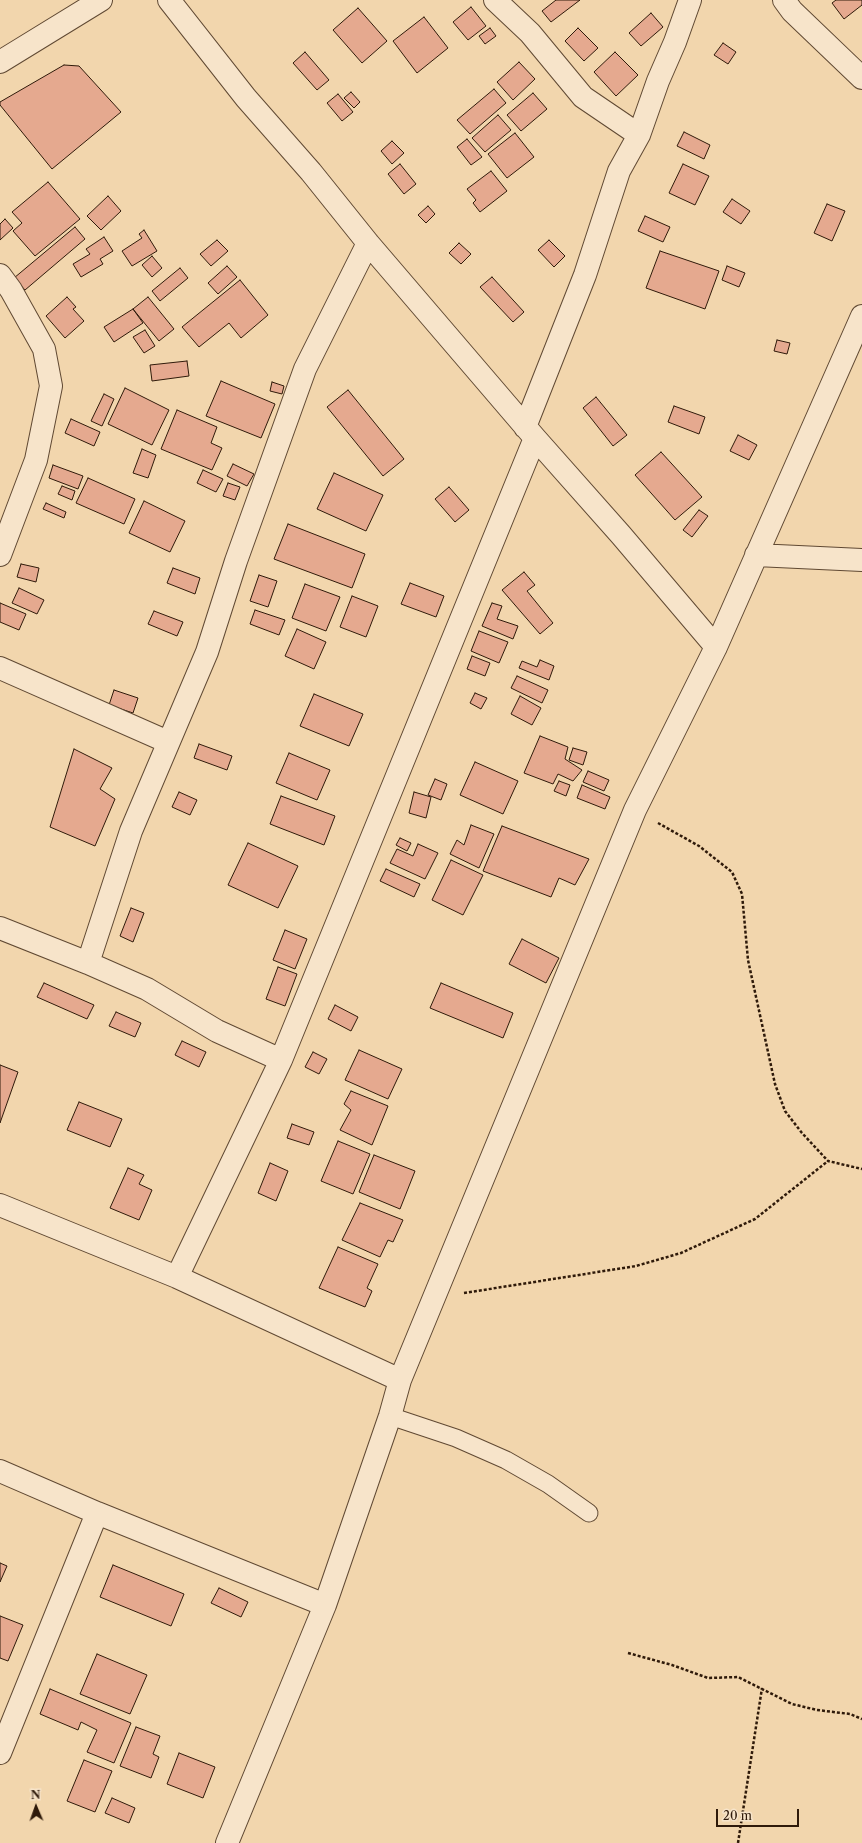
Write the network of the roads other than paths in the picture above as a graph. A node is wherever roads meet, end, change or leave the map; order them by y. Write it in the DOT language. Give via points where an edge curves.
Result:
graph roads {
  1 [pos="101,0"];
  2 [pos="168,0"];
  3 [pos="495,0"];
  4 [pos="690,0"];
  5 [pos="784,0"];
  6 [pos="0,62"];
  7 [pos="862,78"];
  8 [pos="638,135"];
  9 [pos="368,243"];
  10 [pos="0,275"];
  11 [pos="862,316"];
  12 [pos="530,433"];
  13 [pos="0,555"];
  14 [pos="756,555"];
  15 [pos="862,560"];
  16 [pos="716,647"];
  17 [pos="0,668"];
  18 [pos="168,742"];
  19 [pos="0,928"];
  20 [pos="88,963"];
  21 [pos="281,1060"];
  22 [pos="0,1205"];
  23 [pos="177,1277"];
  24 [pos="400,1380"];
  25 [pos="390,1416"];
  26 [pos="0,1471"];
  27 [pos="97,1513"];
  28 [pos="589,1513"];
  29 [pos="325,1606"];
  30 [pos="0,1753"];
  31 [pos="227,1843"];
  1 -- 6 [label="street"];
  2 -- 9 [label="street" via="246,98 311,172"];
  3 -- 8 [label="street" via="530,33 583,97"];
  4 -- 8 [label="street" via="676,42"];
  5 -- 7 [label="street" via="792,11"];
  8 -- 12 [label="street" via="618,171"];
  9 -- 12 [label="street"];
  9 -- 18 [label="street" via="305,369 236,561 208,652"];
  10 -- 13 [label="street" via="44,349 51,386 36,460"];
  11 -- 14 [label="street"];
  12 -- 16 [label="street"];
  12 -- 21 [label="street"];
  14 -- 15 [label="street"];
  14 -- 16 [label="street"];
  16 -- 24 [label="street" via="634,810"];
  17 -- 18 [label="street"];
  18 -- 20 [label="street" via="129,838"];
  19 -- 20 [label="street"];
  20 -- 21 [label="street" via="147,989 217,1031"];
  21 -- 23 [label="street"];
  22 -- 23 [label="street"];
  23 -- 24 [label="street"];
  24 -- 25 [label="street"];
  25 -- 28 [label="lane" via="456,1438 506,1460 548,1484"];
  25 -- 29 [label="street"];
  26 -- 27 [label="street"];
  27 -- 29 [label="street"];
  27 -- 30 [label="street"];
  29 -- 31 [label="street"];
}
